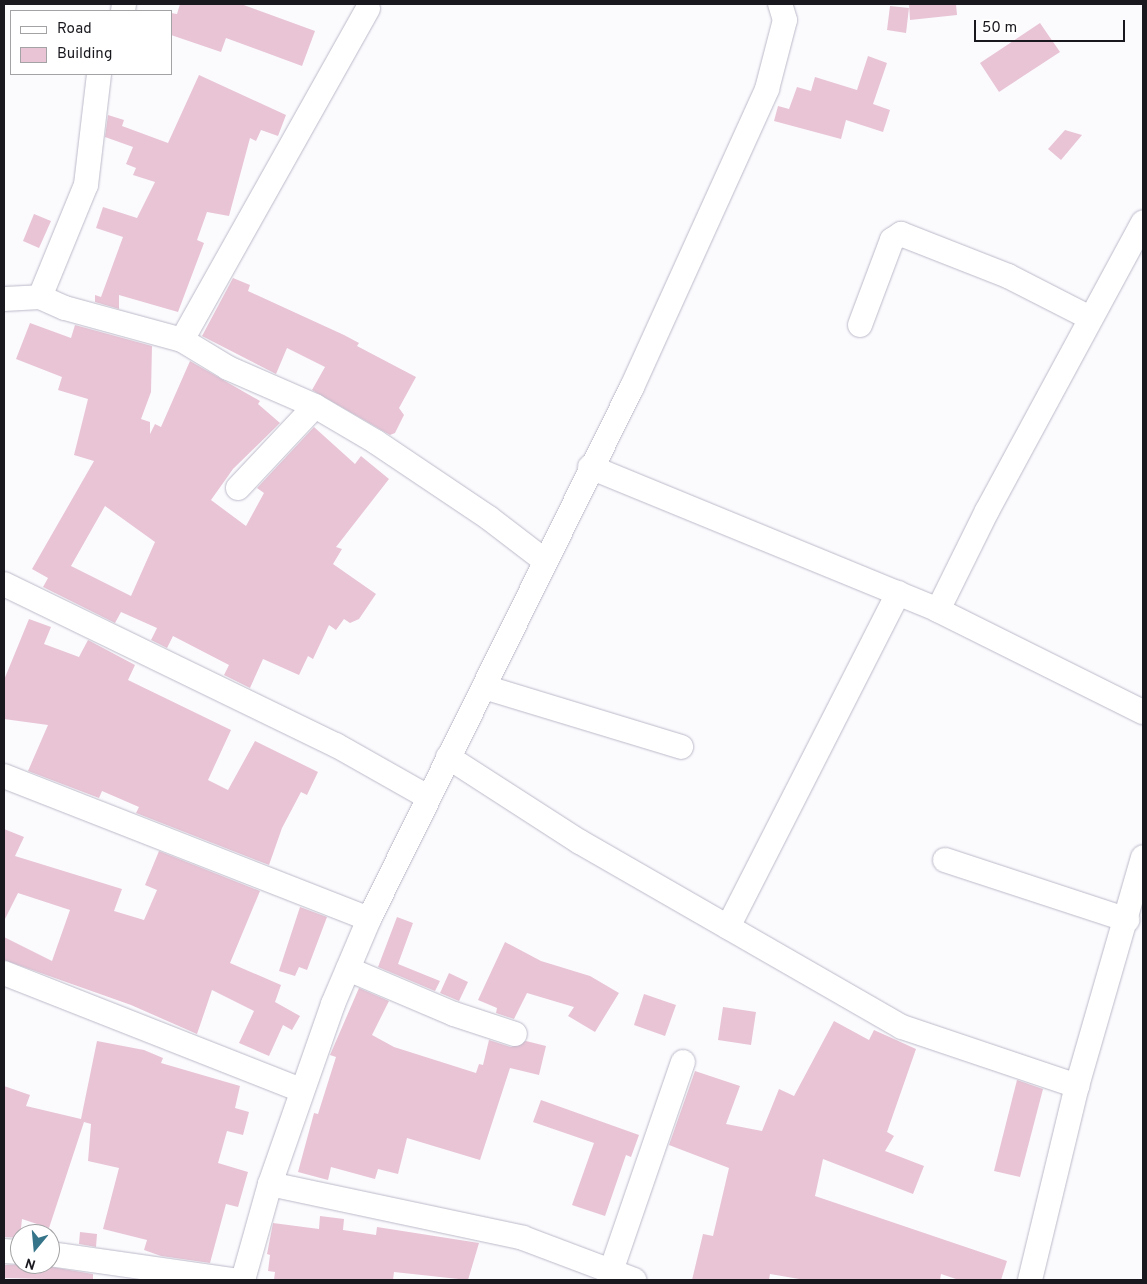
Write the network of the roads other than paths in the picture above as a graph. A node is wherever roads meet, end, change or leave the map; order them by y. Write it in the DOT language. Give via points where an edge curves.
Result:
graph roads {
  1 [pos="780,4"];
  2 [pos="368,9"];
  3 [pos="99,75"];
  4 [pos="1143,222"];
  5 [pos="40,297"];
  6 [pos="4,299"];
  7 [pos="1090,318"];
  8 [pos="860,325"];
  9 [pos="182,340"];
  10 [pos="315,406"];
  11 [pos="590,467"];
  12 [pos="238,488"];
  13 [pos="544,560"];
  14 [pos="4,584"];
  15 [pos="898,593"];
  16 [pos="938,610"];
  17 [pos="484,687"];
  18 [pos="1143,712"];
  19 [pos="681,747"];
  20 [pos="448,757"];
  21 [pos="4,776"];
  22 [pos="428,797"];
  23 [pos="1143,856"];
  24 [pos="945,860"];
  25 [pos="369,919"];
  26 [pos="1127,920"];
  27 [pos="728,927"];
  28 [pos="348,969"];
  29 [pos="4,973"];
  30 [pos="515,1034"];
  31 [pos="683,1062"];
  32 [pos="1077,1086"];
  33 [pos="301,1090"];
  34 [pos="270,1184"];
  35 [pos="60,1255"];
  36 [pos="611,1271"];
  37 [pos="233,1280"];
  38 [pos="243,1280"];
  39 [pos="634,1280"];
  40 [pos="1030,1280"];
  1 -- 11 [label="street" via="785,20 767,89 632,387"];
  2 -- 9 [label="street"];
  3 -- 5 [label="street" via="86,185"];
  4 -- 7 [label="street"];
  5 -- 6 [label="street"];
  5 -- 9 [label="street" via="64,308"];
  7 -- 8 [label="street" via="1008,276 901,234 892,240"];
  7 -- 16 [label="street"];
  9 -- 10 [label="street" via="228,368"];
  10 -- 12 [label="street"];
  10 -- 13 [label="street" via="490,518"];
  11 -- 13 [label="street"];
  11 -- 15 [label="street"];
  13 -- 17 [label="street"];
  14 -- 22 [label="street" via="336,746"];
  15 -- 16 [label="street"];
  15 -- 27 [label="street"];
  16 -- 18 [label="street"];
  17 -- 19 [label="street"];
  17 -- 20 [label="street"];
  20 -- 22 [label="street"];
  20 -- 27 [label="street" via="580,842"];
  21 -- 25 [label="street"];
  22 -- 25 [label="street"];
  23 -- 26 [label="street"];
  24 -- 26 [label="street"];
  25 -- 28 [label="street"];
  26 -- 32 [label="street"];
  27 -- 32 [label="street" via="902,1027"];
  28 -- 30 [label="street" via="454,1014"];
  28 -- 33 [label="street"];
  29 -- 33 [label="street"];
  31 -- 36 [label="street"];
  32 -- 40 [label="street"];
  33 -- 34 [label="street"];
  34 -- 36 [label="street" via="523,1238"];
  34 -- 38 [label="street"];
  35 -- 37 [label="street"];
  36 -- 39 [label="street"];
}
